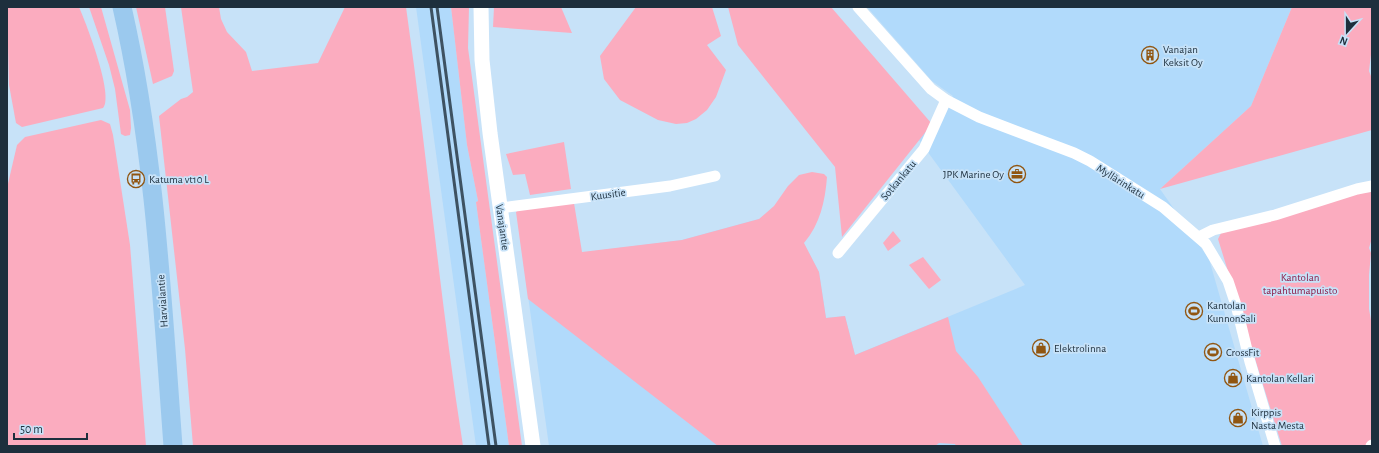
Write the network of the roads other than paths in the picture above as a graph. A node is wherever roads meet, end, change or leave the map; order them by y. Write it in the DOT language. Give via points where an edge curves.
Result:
graph roads {
  1 [pos="109,7"];
  2 [pos="122,7"];
  3 [pos="481,7"];
  4 [pos="858,7"];
  5 [pos="946,100"];
  6 [pos="148,156"];
  7 [pos="715,176"];
  8 [pos="1372,186"];
  9 [pos="500,208"];
  10 [pos="1200,237"];
  11 [pos="838,253"];
  12 [pos="173,446"];
  13 [pos="533,446"];
  14 [pos="1275,446"];
  1 -- 6 [label="highway, Harvialantie"];
  2 -- 6 [label="highway, Harvialantie"];
  3 -- 9 [label="street, Vanajantie" via="482,60"];
  4 -- 5 [label="street, Myllärinkatu" via="931,89"];
  5 -- 10 [label="street, Myllärinkatu" via="980,117 1090,161 1163,208"];
  5 -- 11 [label="street, Sotkankatu" via="924,149"];
  6 -- 12 [label="highway, Harvialantie" via="158,248"];
  7 -- 9 [label="street, Kuusitie" via="670,186"];
  8 -- 10 [label="street" via="1275,215 1213,230"];
  9 -- 13 [label="street, Vanajantie"];
  10 -- 14 [label="street, Myllärinkatu" via="1215,256 1228,281"];
}
